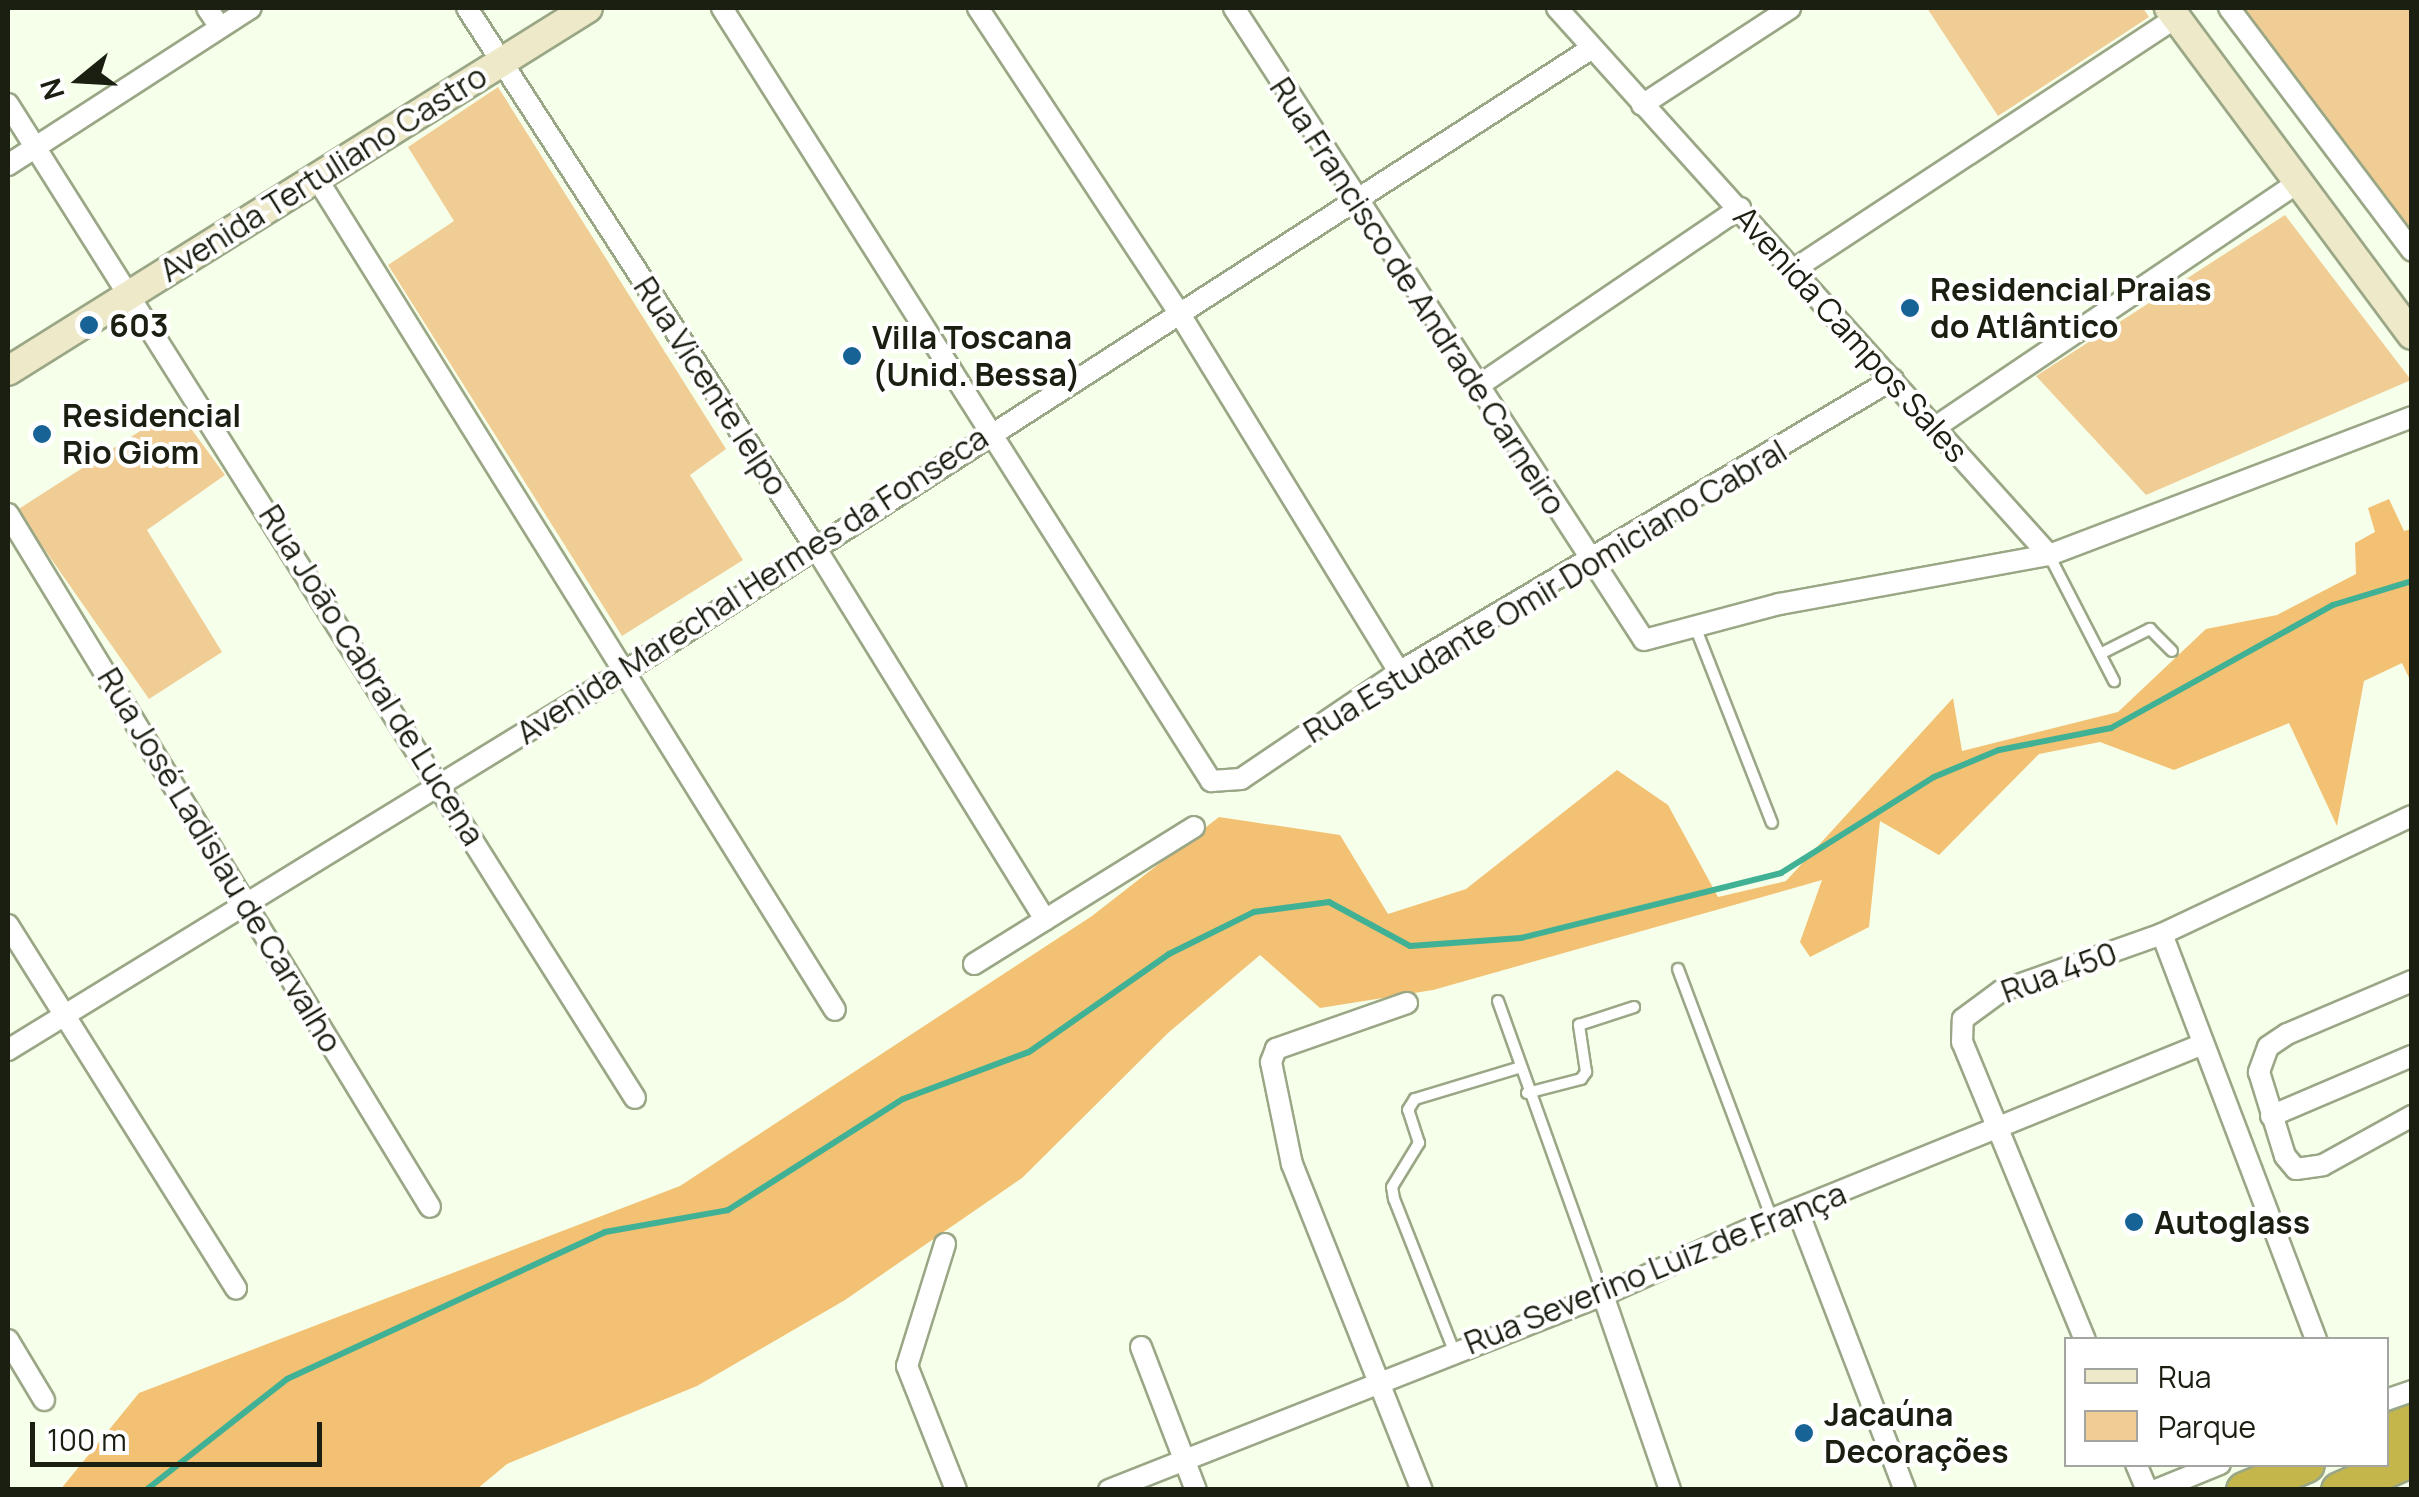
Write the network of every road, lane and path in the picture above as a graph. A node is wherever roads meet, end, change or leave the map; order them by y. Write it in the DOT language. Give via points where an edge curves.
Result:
graph roads {
  1 [pos="206,8"];
  2 [pos="251,8"];
  3 [pos="467,8"];
  4 [pos="588,8"];
  5 [pos="722,8"];
  6 [pos="978,8"];
  7 [pos="1234,8"];
  8 [pos="1557,8"];
  9 [pos="1790,8"];
  10 [pos="2229,8"];
  11 [pos="2172,12"];
  12 [pos="220,27"];
  13 [pos="1592,48"];
  14 [pos="501,62"];
  15 [pos="8,104"];
  16 [pos="1642,104"];
  17 [pos="35,148"];
  18 [pos="8,165"];
  19 [pos="316,177"];
  20 [pos="2299,182"];
  21 [pos="1358,204"];
  22 [pos="1740,208"];
  23 [pos="2412,251"];
  24 [pos="1796,268"];
  25 [pos="128,294"];
  26 [pos="1181,316"];
  27 [pos="2412,336"];
  28 [pos="8,371"];
  29 [pos="1893,379"];
  30 [pos="1478,386"];
  31 [pos="2412,417"];
  32 [pos="1934,428"];
  33 [pos="988,432"];
  34 [pos="8,514"];
  35 [pos="815,547"];
  36 [pos="2050,556"];
  37 [pos="1588,562"];
  38 [pos="1696,629"];
  39 [pos="2172,651"];
  40 [pos="2102,653"];
  41 [pos="627,670"];
  42 [pos="1399,672"];
  43 [pos="2114,681"];
  44 [pos="442,784"];
  45 [pos="2412,816"];
  46 [pos="1772,823"];
  47 [pos="1194,827"];
  48 [pos="247,899"];
  49 [pos="1046,920"];
  50 [pos="8,926"];
  51 [pos="2162,934"];
  52 [pos="974,964"];
  53 [pos="1678,968"];
  54 [pos="2412,982"];
  55 [pos="1498,1001"];
  56 [pos="1407,1002"];
  57 [pos="1634,1007"];
  58 [pos="835,1010"];
  59 [pos="62,1014"];
  60 [pos="2200,1045"];
  61 [pos="8,1050"];
  62 [pos="2412,1056"];
  63 [pos="1518,1068"];
  64 [pos="1527,1093"];
  65 [pos="635,1098"];
  66 [pos="2270,1116"];
  67 [pos="2412,1116"];
  68 [pos="1996,1126"];
  69 [pos="430,1207"];
  70 [pos="1797,1209"];
  71 [pos="1772,1218"];
  72 [pos="944,1244"];
  73 [pos="236,1288"];
  74 [pos="1603,1295"];
  75 [pos="2084,1337"];
  76 [pos="2315,1337"];
  77 [pos="8,1340"];
  78 [pos="1141,1347"];
  79 [pos="1454,1351"];
  80 [pos="1374,1382"];
  81 [pos="44,1400"];
  82 [pos="1183,1458"];
  83 [pos="2412,1458"];
  84 [pos="2213,1467"];
  85 [pos="2299,1467"];
  86 [pos="956,1490"];
  87 [pos="1109,1490"];
  88 [pos="1196,1490"];
  89 [pos="1422,1490"];
  90 [pos="1670,1490"];
  91 [pos="1905,1490"];
  92 [pos="2156,1490"];
  93 [pos="2244,1490"];
  94 [pos="2339,1490"];
  1 -- 12 [label="street"];
  2 -- 12 [label="street"];
  3 -- 14 [label="street, Rua Vicente Ielpo"];
  4 -- 14 [label="street, Avenida Tertuliano Castro"];
  5 -- 33 [label="street"];
  6 -- 26 [label="street"];
  7 -- 21 [label="street, Rua Francisco de Andrade Carneiro"];
  8 -- 13 [label="street, Avenida Campos Sales"];
  9 -- 16 [label="street"];
  10 -- 23 [label="street"];
  11 -- 20 [label="street"];
  11 -- 24 [label="street"];
  12 -- 17 [label="street"];
  13 -- 16 [label="street, Avenida Campos Sales"];
  13 -- 21 [label="street, Avenida Marechal Hermes da Fonseca"];
  14 -- 19 [label="street, Avenida Tertuliano Castro"];
  14 -- 35 [label="street, Rua Vicente Ielpo"];
  15 -- 17 [label="street, Rua João Cabral de Lucena"];
  16 -- 22 [label="street, Avenida Campos Sales"];
  17 -- 18 [label="street"];
  17 -- 25 [label="street, Rua João Cabral de Lucena"];
  19 -- 25 [label="street, Avenida Tertuliano Castro"];
  19 -- 41 [label="street"];
  20 -- 27 [label="street"];
  20 -- 32 [label="street"];
  21 -- 26 [label="street, Avenida Marechal Hermes da Fonseca"];
  21 -- 30 [label="street, Rua Francisco de Andrade Carneiro"];
  22 -- 24 [label="street, Avenida Campos Sales"];
  22 -- 30 [label="street"];
  24 -- 29 [label="street, Avenida Campos Sales"];
  25 -- 28 [label="street, Avenida Tertuliano Castro"];
  25 -- 44 [label="street, Rua João Cabral de Lucena"];
  26 -- 33 [label="street, Avenida Marechal Hermes da Fonseca"];
  26 -- 42 [label="street"];
  29 -- 32 [label="street, Avenida Campos Sales"];
  29 -- 37 [label="street, Rua Estudante Omir Domiciano Cabral"];
  30 -- 37 [label="street, Rua Francisco de Andrade Carneiro"];
  31 -- 36 [label="street"];
  32 -- 36 [label="street, Avenida Campos Sales"];
  33 -- 35 [label="street, Avenida Marechal Hermes da Fonseca"];
  33 -- 42 [label="street, Rua Estudante Omir Domiciano Cabral" via="1211,781 1241,779"];
  34 -- 48 [label="street, Rua José Ladislau de Carvalho"];
  35 -- 41 [label="street, Avenida Marechal Hermes da Fonseca"];
  35 -- 49 [label="street, Rua Vicente Ielpo"];
  36 -- 38 [label="street" via="1779,604"];
  36 -- 40 [label="lane, Avenida Campos Sales"];
  37 -- 38 [label="street, Rua Francisco de Andrade Carneiro" via="1635,634 1660,639"];
  37 -- 42 [label="street, Rua Estudante Omir Domiciano Cabral"];
  38 -- 46 [label="lane"];
  39 -- 40 [label="lane" via="2150,630"];
  40 -- 43 [label="lane, Avenida Campos Sales"];
  41 -- 44 [label="street, Avenida Marechal Hermes da Fonseca"];
  41 -- 58 [label="street"];
  44 -- 48 [label="street, Avenida Marechal Hermes da Fonseca"];
  44 -- 65 [label="street, Rua João Cabral de Lucena"];
  45 -- 51 [label="street, Rua 450"];
  47 -- 49 [label="street"];
  48 -- 59 [label="street, Avenida Marechal Hermes da Fonseca"];
  48 -- 69 [label="street, Rua José Ladislau de Carvalho"];
  49 -- 52 [label="street"];
  50 -- 59 [label="street"];
  51 -- 60 [label="street"];
  51 -- 68 [label="street, Rua 450" via="2015,985 1963,1019 1962,1042"];
  53 -- 71 [label="lane"];
  54 -- 66 [label="street" via="2268,1046 2259,1072"];
  55 -- 63 [label="lane"];
  56 -- 80 [label="street" via="1276,1049 1271,1062 1292,1164"];
  57 -- 64 [label="lane" via="1578,1025 1586,1072 1581,1079"];
  59 -- 61 [label="street, Avenida Marechal Hermes da Fonseca"];
  59 -- 73 [label="street"];
  60 -- 68 [label="street, Rua Severino Luiz de França"];
  60 -- 76 [label="street"];
  62 -- 66 [label="street"];
  63 -- 64 [label="lane"];
  63 -- 79 [label="lane" via="1415,1099 1408,1110 1419,1143 1392,1188"];
  64 -- 74 [label="lane"];
  66 -- 67 [label="street" via="2285,1156 2303,1170"];
  68 -- 70 [label="street, Rua Severino Luiz de França"];
  68 -- 75 [label="street"];
  70 -- 71 [label="street, Rua Severino Luiz de França"];
  70 -- 91 [label="street"];
  71 -- 74 [label="street, Rua Severino Luiz de França"];
  72 -- 86 [label="street" via="906,1366"];
  74 -- 79 [label="street, Rua Severino Luiz de França"];
  74 -- 90 [label="street"];
  77 -- 81 [label="street"];
  78 -- 82 [label="street"];
  79 -- 80 [label="street, Rua Severino Luiz de França"];
  80 -- 82 [label="street, Rua Severino Luiz de França"];
  80 -- 89 [label="street"];
  82 -- 87 [label="street, Rua Severino Luiz de França"];
  82 -- 88 [label="street"];
  83 -- 94 [label="highway"];
  84 -- 92 [label="street"];
  85 -- 93 [label="highway"];
}
